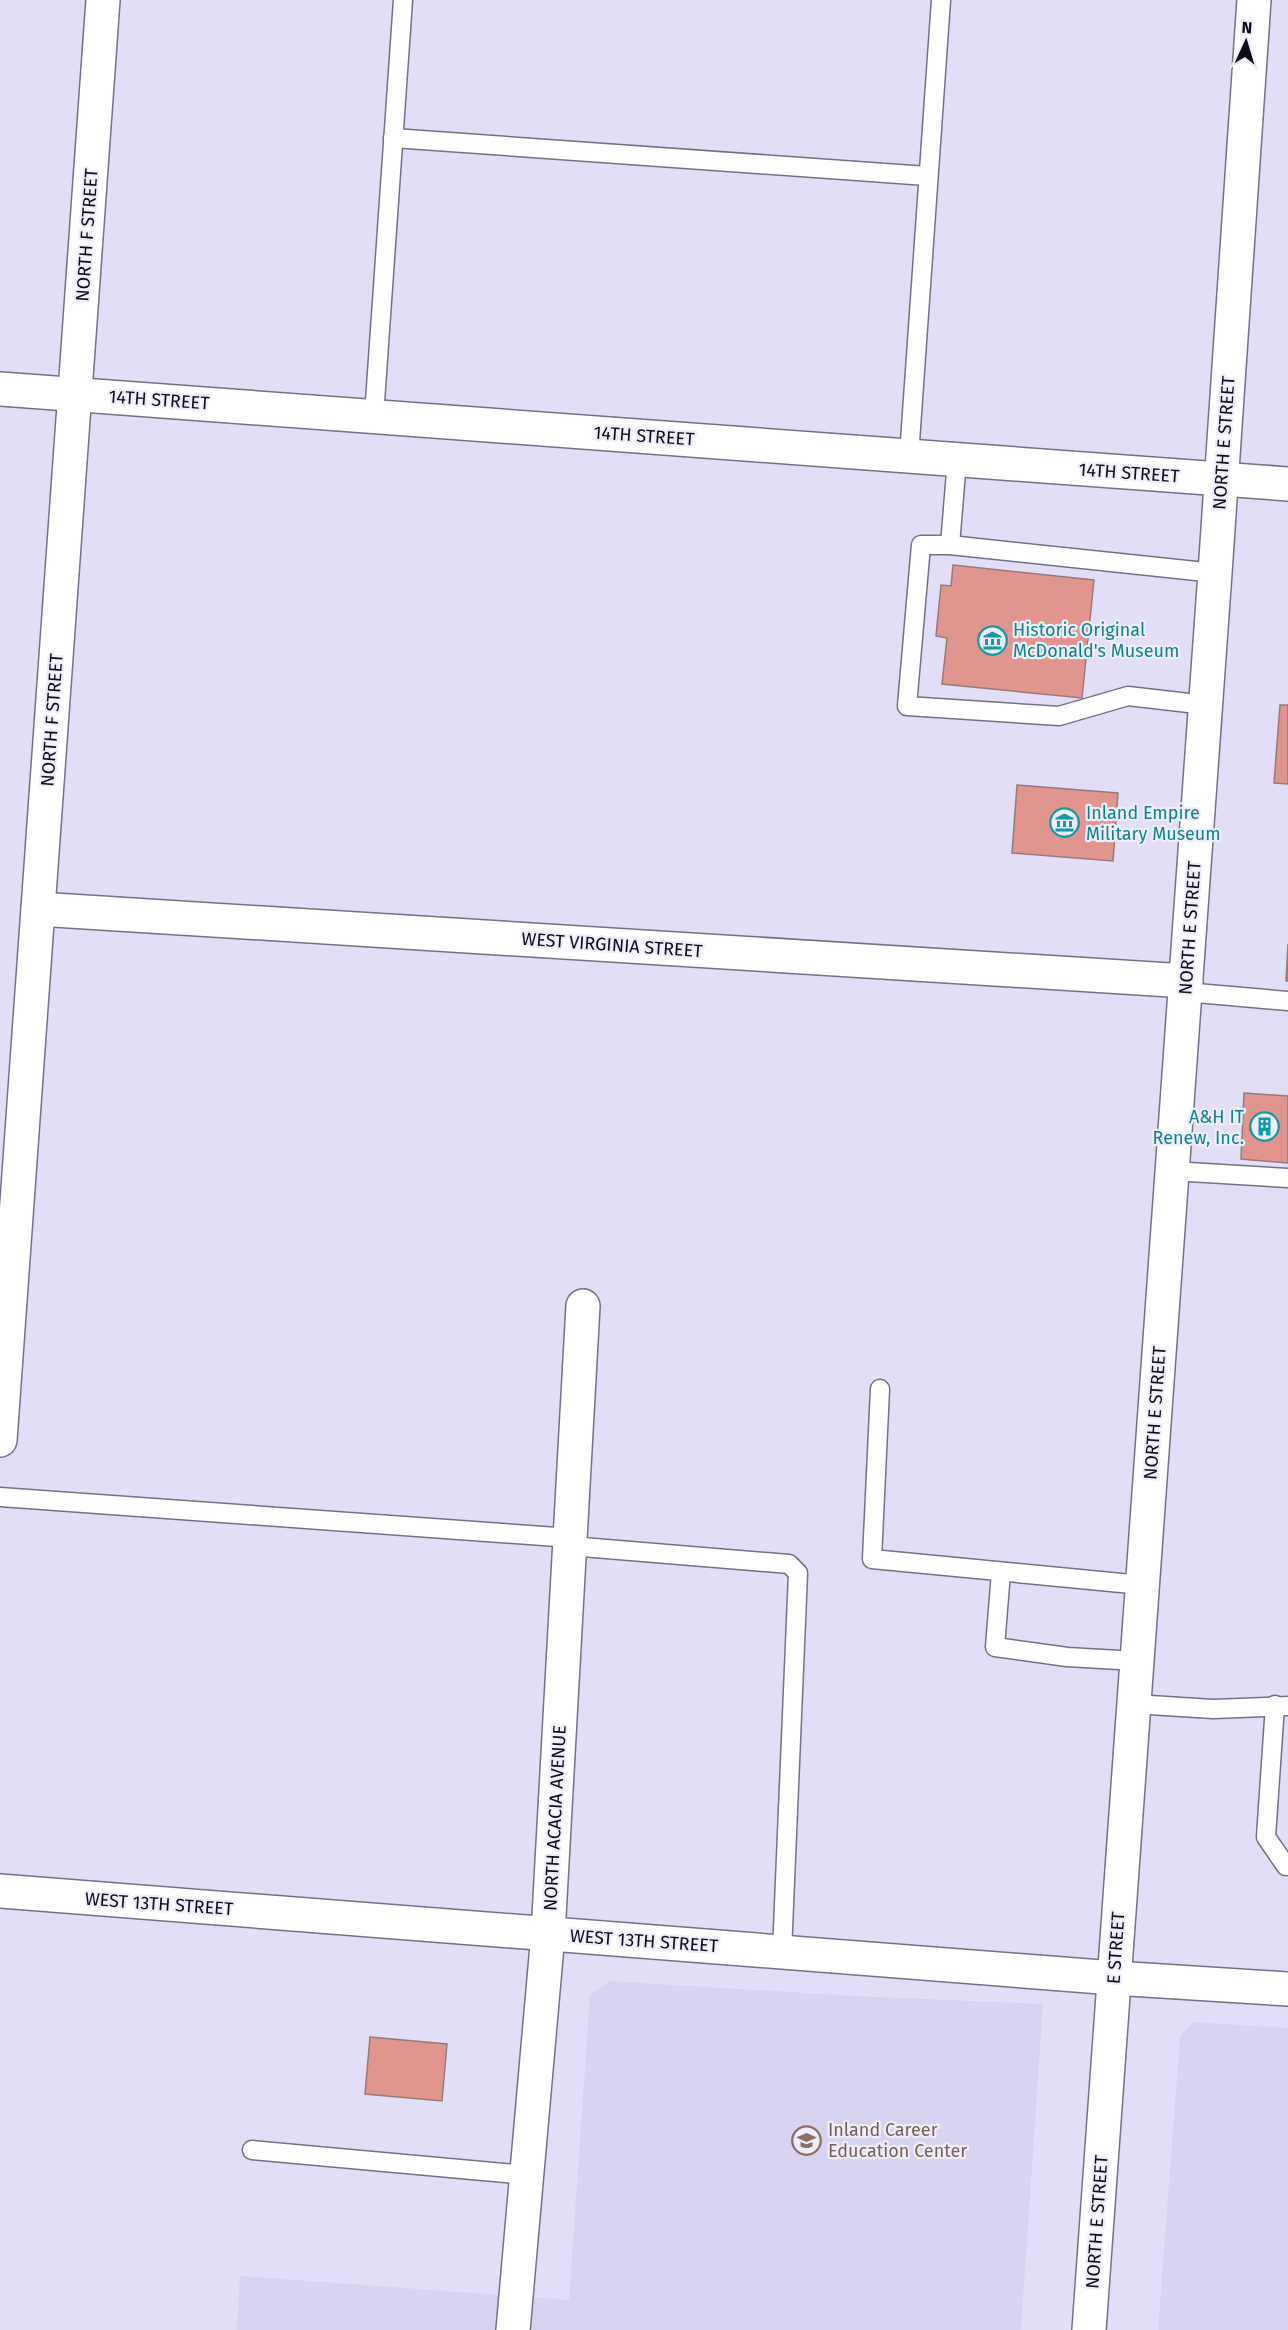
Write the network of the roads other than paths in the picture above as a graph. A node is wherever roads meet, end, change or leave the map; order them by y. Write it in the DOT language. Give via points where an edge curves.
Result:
graph roads {
  1 [pos="104,0"];
  2 [pos="403,0"];
  3 [pos="941,0"];
  4 [pos="1254,0"];
  5 [pos="393,138"];
  6 [pos="927,176"];
  7 [pos="0,389"];
  8 [pos="75,394"];
  9 [pos="374,416"];
  10 [pos="909,456"];
  11 [pos="957,460"];
  12 [pos="1221,479"];
  13 [pos="1288,484"];
  14 [pos="950,545"];
  15 [pos="1215,573"];
  16 [pos="1206,705"];
  17 [pos="38,909"];
  18 [pos="1185,987"];
  19 [pos="1288,1001"];
  20 [pos="1172,1171"];
  21 [pos="1288,1178"];
  22 [pos="5,1305"];
  23 [pos="584,1306"];
  24 [pos="880,1389"];
  25 [pos="0,1440"];
  26 [pos="0,1497"];
  27 [pos="570,1542"];
  28 [pos="1001,1572"];
  29 [pos="1142,1585"];
  30 [pos="1137,1661"];
  31 [pos="1134,1704"];
  32 [pos="1281,1706"];
  33 [pos="1128,1784"];
  34 [pos="1288,1866"];
  35 [pos="0,1891"];
  36 [pos="548,1934"];
  37 [pos="782,1952"];
  38 [pos="1114,1978"];
  39 [pos="1288,1989"];
  40 [pos="1104,2113"];
  41 [pos="252,2150"];
  42 [pos="527,2175"];
  43 [pos="513,2330"];
  44 [pos="1089,2330"];
  1 -- 8 [label="street, NORTH F STREET"];
  2 -- 5 [label="lane"];
  3 -- 6 [label="lane"];
  4 -- 12 [label="street, NORTH E STREET"];
  5 -- 6 [label="lane"];
  5 -- 9 [label="lane"];
  6 -- 10 [label="lane"];
  7 -- 8 [label="street, 14TH STREET"];
  8 -- 9 [label="street, 14TH STREET"];
  8 -- 17 [label="street, NORTH F STREET"];
  9 -- 10 [label="street, 14TH STREET"];
  10 -- 11 [label="street, 14TH STREET"];
  11 -- 12 [label="street, 14TH STREET"];
  11 -- 14 [label="lane"];
  12 -- 13 [label="street, 14TH STREET"];
  12 -- 15 [label="street, NORTH E STREET"];
  14 -- 15 [label="lane"];
  14 -- 16 [label="lane" via="921,545 907,706 1059,716 1128,696"];
  15 -- 16 [label="street, NORTH E STREET"];
  16 -- 18 [label="street, NORTH E STREET"];
  17 -- 18 [label="street, WEST VIRGINIA STREET"];
  17 -- 22 [label="street, NORTH F STREET"];
  18 -- 19 [label="lane"];
  18 -- 20 [label="street, NORTH E STREET"];
  20 -- 21 [label="lane"];
  20 -- 29 [label="street, NORTH E STREET"];
  22 -- 25 [label="street, NORTH F STREET"];
  23 -- 27 [label="street, NORTH ACACIA AVENUE"];
  24 -- 28 [label="lane" via="872,1559"];
  26 -- 27 [label="lane"];
  27 -- 36 [label="street, NORTH ACACIA AVENUE"];
  27 -- 37 [label="lane" via="789,1564 798,1573"];
  28 -- 29 [label="lane"];
  28 -- 30 [label="lane" via="995,1647"];
  29 -- 30 [label="street, NORTH E STREET"];
  30 -- 31 [label="street, NORTH E STREET"];
  31 -- 32 [label="lane" via="1213,1709"];
  31 -- 33 [label="street, NORTH E STREET"];
  32 -- 34 [label="lane" via="1266,1837"];
  33 -- 38 [label="street, E STREET"];
  35 -- 36 [label="street, WEST 13TH STREET"];
  36 -- 37 [label="street, WEST 13TH STREET"];
  36 -- 42 [label="street, NORTH ACACIA AVENUE"];
  37 -- 38 [label="street, WEST 13TH STREET"];
  38 -- 39 [label="street, WEST 13TH STREET"];
  38 -- 40 [label="street, E STREET"];
  40 -- 44 [label="street, NORTH E STREET"];
  41 -- 42 [label="lane"];
  42 -- 43 [label="street, NORTH ACACIA AVENUE"];
}
